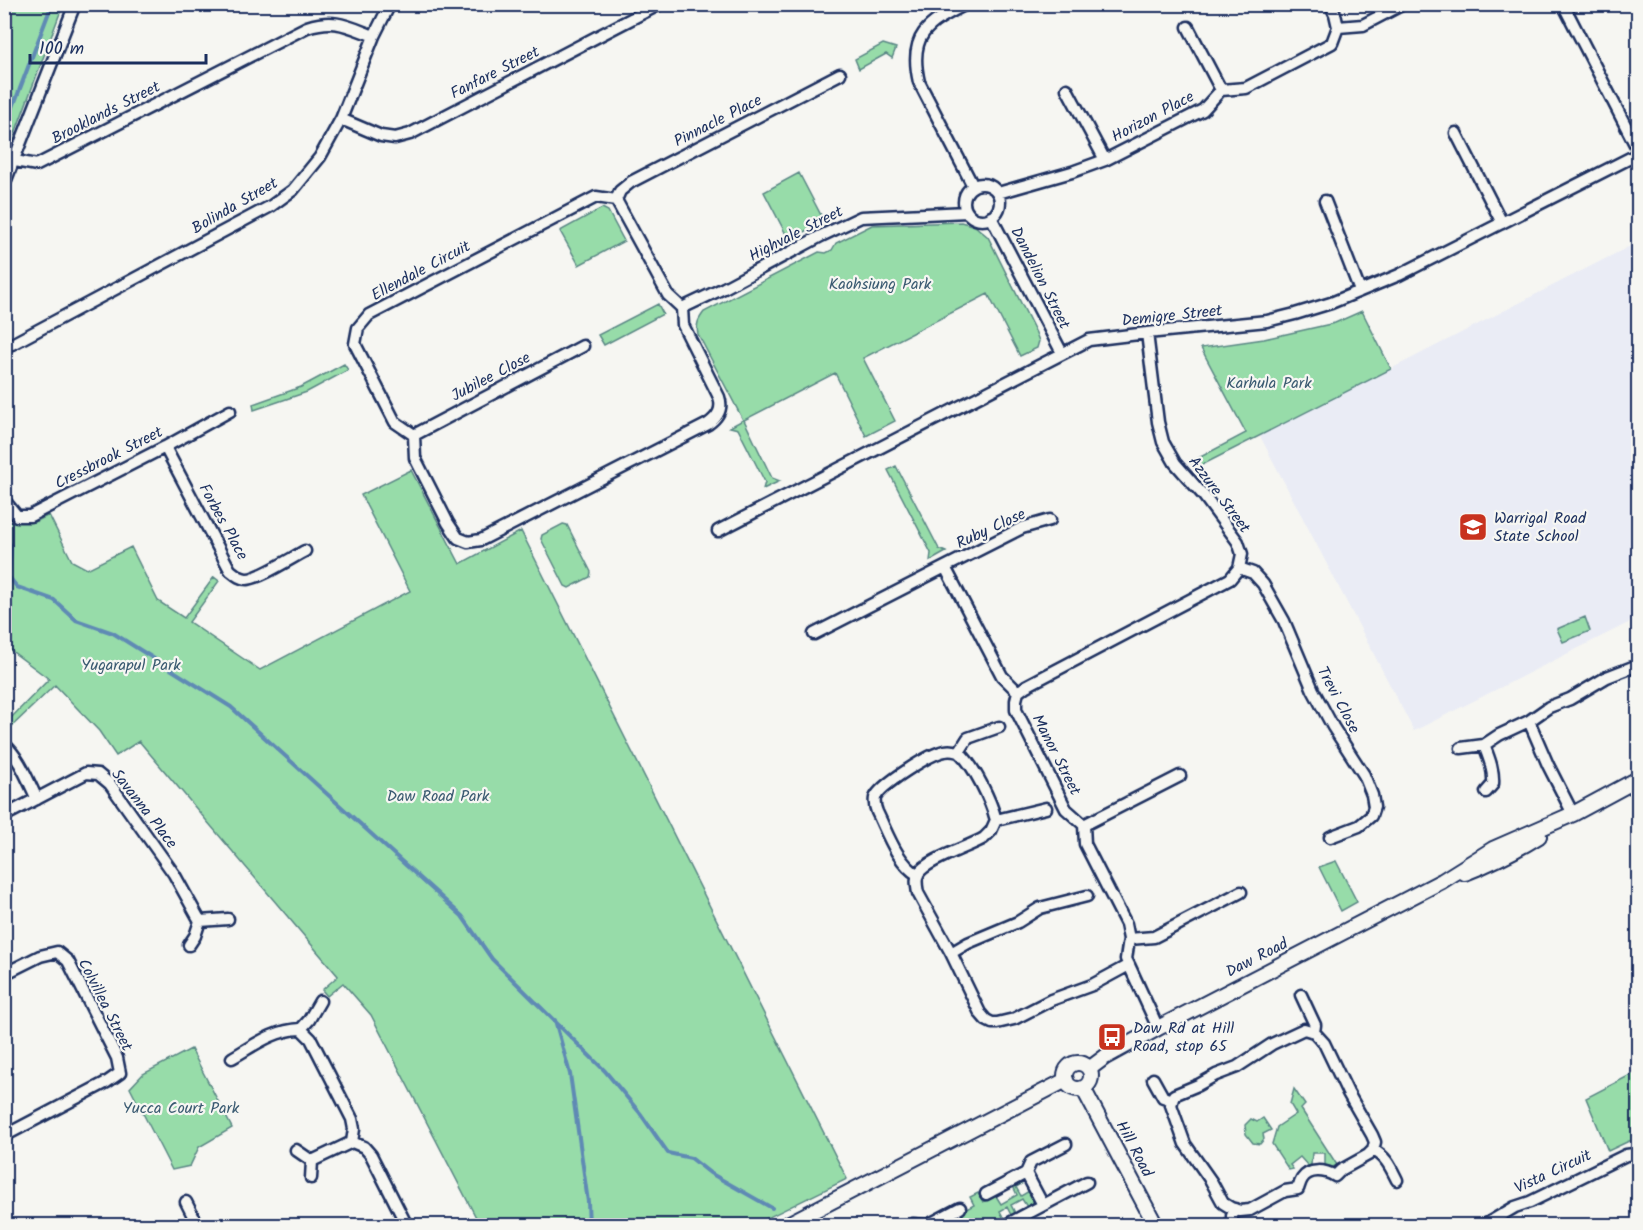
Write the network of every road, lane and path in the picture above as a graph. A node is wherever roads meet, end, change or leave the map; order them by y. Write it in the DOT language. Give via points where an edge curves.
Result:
graph roads {
  1 [pos="75,4"];
  2 [pos="390,4"];
  3 [pos="660,4"];
  4 [pos="966,4"];
  5 [pos="1330,4"];
  6 [pos="1403,4"];
  7 [pos="1563,4"];
  8 [pos="1188,27"];
  9 [pos="1338,27"];
  10 [pos="374,36"];
  11 [pos="840,74"];
  12 [pos="1067,89"];
  13 [pos="1221,90"];
  14 [pos="341,118"];
  15 [pos="1456,133"];
  16 [pos="1638,152"];
  17 [pos="1105,160"];
  18 [pos="15,161"];
  19 [pos="4,185"];
  20 [pos="973,186"];
  21 [pos="998,193"];
  22 [pos="616,200"];
  23 [pos="1325,201"];
  24 [pos="967,212"];
  25 [pos="992,217"];
  26 [pos="1502,223"];
  27 [pos="1360,291"];
  28 [pos="682,308"];
  29 [pos="1147,333"];
  30 [pos="4,346"];
  31 [pos="583,346"];
  32 [pos="1062,353"];
  33 [pos="230,411"];
  34 [pos="414,435"];
  35 [pos="165,447"];
  36 [pos="4,500"];
  37 [pos="1050,520"];
  38 [pos="718,531"];
  39 [pos="305,551"];
  40 [pos="945,567"];
  41 [pos="1239,568"];
  42 [pos="814,634"];
  43 [pos="1638,665"];
  44 [pos="1018,692"];
  45 [pos="1529,721"];
  46 [pos="999,727"];
  47 [pos="4,744"];
  48 [pos="1484,745"];
  49 [pos="1461,748"];
  50 [pos="959,752"];
  51 [pos="1180,776"];
  52 [pos="1638,779"];
  53 [pos="1486,792"];
  54 [pos="37,799"];
  55 [pos="1046,808"];
  56 [pos="1573,814"];
  57 [pos="4,816"];
  58 [pos="996,820"];
  59 [pos="1084,825"];
  60 [pos="1330,837"];
  61 [pos="918,875"];
  62 [pos="1241,892"];
  63 [pos="1087,896"];
  64 [pos="228,919"];
  65 [pos="200,921"];
  66 [pos="1129,939"];
  67 [pos="189,945"];
  68 [pos="951,952"];
  69 [pos="1128,966"];
  70 [pos="4,974"];
  71 [pos="1301,995"];
  72 [pos="320,1001"];
  73 [pos="1158,1028"];
  74 [pos="301,1029"];
  75 [pos="1314,1032"];
  76 [pos="232,1058"];
  77 [pos="1089,1069"];
  78 [pos="1153,1079"];
  79 [pos="1066,1080"];
  80 [pos="1083,1088"];
  81 [pos="1172,1100"];
  82 [pos="4,1136"];
  83 [pos="352,1142"];
  84 [pos="1066,1144"];
  85 [pos="296,1150"];
  86 [pos="1373,1150"];
  87 [pos="1638,1155"];
  88 [pos="312,1161"];
  89 [pos="1026,1173"];
  90 [pos="311,1178"];
  91 [pos="1397,1180"];
  92 [pos="1088,1182"];
  93 [pos="986,1194"];
  94 [pos="186,1202"];
  95 [pos="1043,1205"];
  96 [pos="960,1208"];
  97 [pos="1235,1209"];
  98 [pos="926,1225"];
  99 [pos="198,1226"];
  100 [pos="407,1226"];
  101 [pos="784,1226"];
  102 [pos="910,1226"];
  103 [pos="1004,1226"];
  104 [pos="1156,1226"];
  105 [pos="1232,1226"];
  106 [pos="1483,1226"];
  1 -- 18 [label="street"];
  2 -- 10 [label="street, Bolinda Street"];
  3 -- 14 [label="street, Fanfare Street" via="410,134 381,136"];
  4 -- 20 [label="street" via="938,19 922,34 915,65 919,82"];
  5 -- 9 [label="street"];
  6 -- 9 [label="street" via="1363,26"];
  7 -- 16 [label="street"];
  8 -- 13 [label="street"];
  9 -- 13 [label="street" via="1332,43 1246,88"];
  10 -- 14 [label="street, Bolinda Street"];
  10 -- 18 [label="street, Brooklands Street" via="337,23 307,27 37,165"];
  11 -- 22 [label="street, Pinnacle Place" via="631,182 620,190"];
  12 -- 17 [label="street"];
  13 -- 17 [label="street, Horizon Place" via="1203,110"];
  14 -- 30 [label="street, Bolinda Street" via="306,176 271,206"];
  15 -- 26 [label="street"];
  16 -- 26 [label="street, Demigre Street"];
  17 -- 21 [label="street, Horizon Place"];
  18 -- 19 [label="street"];
  20 -- 21 [label="street" via="987,184"];
  20 -- 24 [label="street" via="964,198"];
  21 -- 25 [label="street" via="999,208"];
  22 -- 28 [label="street" via="668,295"];
  22 -- 34 [label="street, Ellendale Circuit" via="596,196 369,315 358,328 355,344 395,422"];
  23 -- 27 [label="street"];
  24 -- 25 [label="street" via="981,220"];
  24 -- 28 [label="street, Highvale Street" via="861,217"];
  25 -- 32 [label="street, Dandelion Street"];
  26 -- 27 [label="street, Demigre Street"];
  27 -- 29 [label="street, Demigre Street" via="1267,321"];
  28 -- 34 [label="street" via="682,325 722,404 713,420 481,540 468,542 458,538 448,523 415,458"];
  29 -- 32 [label="street, Demigre Street" via="1089,340"];
  29 -- 41 [label="street, Azzure Street" via="1163,442 1238,542 1242,554"];
  31 -- 34 [label="street, Jubilee Close"];
  32 -- 38 [label="street, Demigre Street"];
  33 -- 35 [label="street, Cressbrook Street"];
  35 -- 36 [label="street, Cressbrook Street" via="30,516 17,516"];
  35 -- 39 [label="street, Forbes Place" via="230,570 239,578 260,575"];
  37 -- 40 [label="street, Ruby Close" via="1022,528"];
  40 -- 42 [label="street"];
  40 -- 44 [label="street" via="1002,676"];
  41 -- 44 [label="street" via="1230,579"];
  41 -- 60 [label="street, Trevi Close" via="1253,573 1263,584 1284,621 1313,690 1372,795 1371,816 1359,826"];
  43 -- 45 [label="street" via="1607,677"];
  44 -- 59 [label="street, Manor Street" via="1016,710 1066,810"];
  45 -- 48 [label="street"];
  45 -- 56 [label="street"];
  46 -- 50 [label="street" via="968,738"];
  47 -- 54 [label="street"];
  48 -- 49 [label="street"];
  48 -- 53 [label="street" via="1494,776"];
  50 -- 58 [label="street" via="985,791"];
  50 -- 61 [label="street" via="945,751 927,758 876,797 874,805 903,863"];
  51 -- 59 [label="street"];
  52 -- 56 [label="street, Daw Road"];
  54 -- 57 [label="street, Savanna Place"];
  54 -- 65 [label="street, Savanna Place" via="86,773 98,774 110,784 162,856"];
  55 -- 58 [label="street"];
  56 -- 73 [label="street, Daw Road" via="1501,845 1442,881"];
  58 -- 61 [label="street" via="984,838 927,866"];
  59 -- 66 [label="street" via="1085,844 1126,924"];
  61 -- 68 [label="street" via="918,893"];
  62 -- 66 [label="street" via="1154,937"];
  63 -- 68 [label="street" via="1040,908"];
  64 -- 65 [label="street"];
  65 -- 67 [label="street"];
  66 -- 69 [label="street"];
  68 -- 69 [label="street" via="980,1013 992,1023 1014,1019"];
  69 -- 73 [label="street"];
  70 -- 82 [label="street, Colvillea Street" via="57,952 68,961 117,1058 120,1073"];
  71 -- 75 [label="street" via="1315,1025"];
  72 -- 74 [label="street"];
  73 -- 77 [label="street, Daw Road"];
  74 -- 76 [label="street" via="275,1033"];
  74 -- 83 [label="street" via="311,1039 352,1119"];
  75 -- 81 [label="street" via="1304,1029 1291,1034 1237,1067 1179,1091"];
  75 -- 86 [label="street" via="1324,1043 1372,1135"];
  77 -- 79 [label="street, Daw Road" via="1074,1064 1066,1072"];
  77 -- 80 [label="street" via="1090,1080"];
  78 -- 81 [label="street" via="1163,1097"];
  79 -- 80 [label="street" via="1071,1087"];
  79 -- 101 [label="street, Daw Road"];
  80 -- 104 [label="street, Hill Road"];
  81 -- 97 [label="street" via="1185,1144 1223,1203"];
  83 -- 88 [label="street"];
  83 -- 100 [label="street" via="371,1155"];
  84 -- 89 [label="street" via="1031,1162"];
  85 -- 88 [label="street"];
  86 -- 91 [label="street" via="1386,1159"];
  86 -- 97 [label="street" via="1335,1176 1313,1171 1303,1177 1298,1189 1285,1191 1250,1210"];
  87 -- 106 [label="street, Vista Circuit" via="1626,1155"];
  88 -- 90 [label="street"];
  89 -- 93 [label="street"];
  89 -- 95 [label="street"];
  92 -- 95 [label="street"];
  94 -- 99 [label="street"];
  95 -- 103 [label="street"];
  96 -- 98 [label="street"];
  97 -- 105 [label="street"];
  98 -- 102 [label="street"];
}
